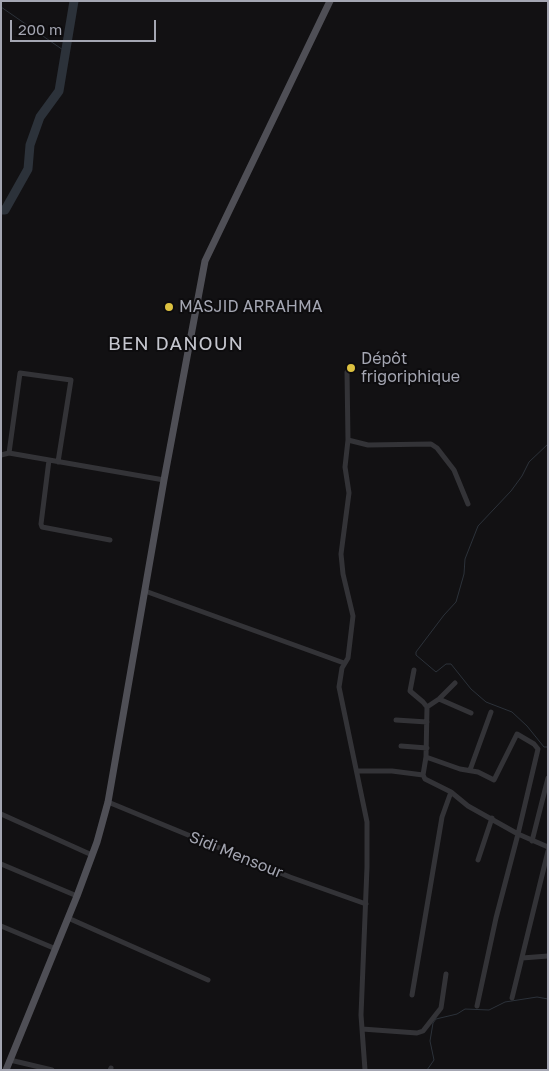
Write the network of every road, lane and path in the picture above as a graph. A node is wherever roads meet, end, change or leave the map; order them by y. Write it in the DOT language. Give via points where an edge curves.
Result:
graph roads {
  1 [pos="330,1"];
  2 [pos="347,372"];
  3 [pos="348,440"];
  4 [pos="9,453"];
  5 [pos="1,455"];
  6 [pos="49,460"];
  7 [pos="58,462"];
  8 [pos="164,480"];
  9 [pos="468,504"];
  10 [pos="110,540"];
  11 [pos="145,591"];
  12 [pos="344,663"];
  13 [pos="414,670"];
  14 [pos="455,684"];
  15 [pos="439,699"];
  16 [pos="427,708"];
  17 [pos="491,712"];
  18 [pos="471,713"];
  19 [pos="396,720"];
  20 [pos="427,722"];
  21 [pos="401,746"];
  22 [pos="427,748"];
  23 [pos="426,757"];
  24 [pos="470,770"];
  25 [pos="357,771"];
  26 [pos="423,775"];
  27 [pos="548,778"];
  28 [pos="451,792"];
  29 [pos="108,802"];
  30 [pos="1,814"];
  31 [pos="492,818"];
  32 [pos="518,834"];
  33 [pos="532,841"];
  34 [pos="548,849"];
  35 [pos="92,856"];
  36 [pos="478,860"];
  37 [pos="1,864"];
  38 [pos="78,896"];
  39 [pos="366,904"];
  40 [pos="68,918"];
  41 [pos="1,926"];
  42 [pos="56,948"];
  43 [pos="548,956"];
  44 [pos="522,958"];
  45 [pos="446,974"];
  46 [pos="208,980"];
  47 [pos="412,995"];
  48 [pos="512,998"];
  49 [pos="477,1006"];
  50 [pos="362,1029"];
  51 [pos="10,1060"];
  52 [pos="6,1070"];
  53 [pos="52,1070"];
  54 [pos="366,1070"];
  1 -- 8 [label="main road" via="205,260"];
  2 -- 3 [label="street"];
  3 -- 9 [label="street" via="368,444 431,444 454,470"];
  3 -- 12 [label="street" via="345,467 349,493 341,554 342,574 353,616 348,658"];
  4 -- 5 [label="street"];
  4 -- 6 [label="street"];
  4 -- 7 [label="street" via="20,372 71,380"];
  6 -- 7 [label="street"];
  6 -- 10 [label="street" via="42,527"];
  7 -- 8 [label="street"];
  8 -- 11 [label="main road"];
  11 -- 12 [label="street"];
  11 -- 29 [label="main road"];
  12 -- 25 [label="street" via="338,687"];
  13 -- 16 [label="street" via="410,692"];
  14 -- 15 [label="street"];
  15 -- 16 [label="street"];
  15 -- 18 [label="street"];
  16 -- 20 [label="street"];
  17 -- 24 [label="street"];
  19 -- 20 [label="street"];
  20 -- 22 [label="street"];
  21 -- 22 [label="street"];
  22 -- 23 [label="street"];
  23 -- 24 [label="street"];
  23 -- 26 [label="street"];
  24 -- 32 [label="street" via="494,780 517,734 534,744 538,752"];
  25 -- 26 [label="street"];
  25 -- 39 [label="street" via="367,822"];
  26 -- 28 [label="street"];
  27 -- 33 [label="street"];
  28 -- 31 [label="street" via="468,806"];
  28 -- 47 [label="street" via="442,817"];
  29 -- 35 [label="main road"];
  29 -- 39 [label="street, Sidi Mensour" via="290,877"];
  30 -- 35 [label="street"];
  31 -- 32 [label="street"];
  31 -- 36 [label="street"];
  32 -- 33 [label="street"];
  32 -- 49 [label="street"];
  33 -- 34 [label="street"];
  34 -- 44 [label="street"];
  35 -- 38 [label="main road"];
  37 -- 38 [label="street"];
  38 -- 40 [label="main road"];
  39 -- 50 [label="street"];
  40 -- 42 [label="main road"];
  40 -- 46 [label="street"];
  41 -- 42 [label="street"];
  42 -- 51 [label="main road"];
  43 -- 44 [label="street"];
  44 -- 48 [label="street"];
  45 -- 50 [label="street" via="441,1008 423,1031"];
  50 -- 54 [label="street"];
  51 -- 52 [label="main road"];
  51 -- 53 [label="street"];
}
